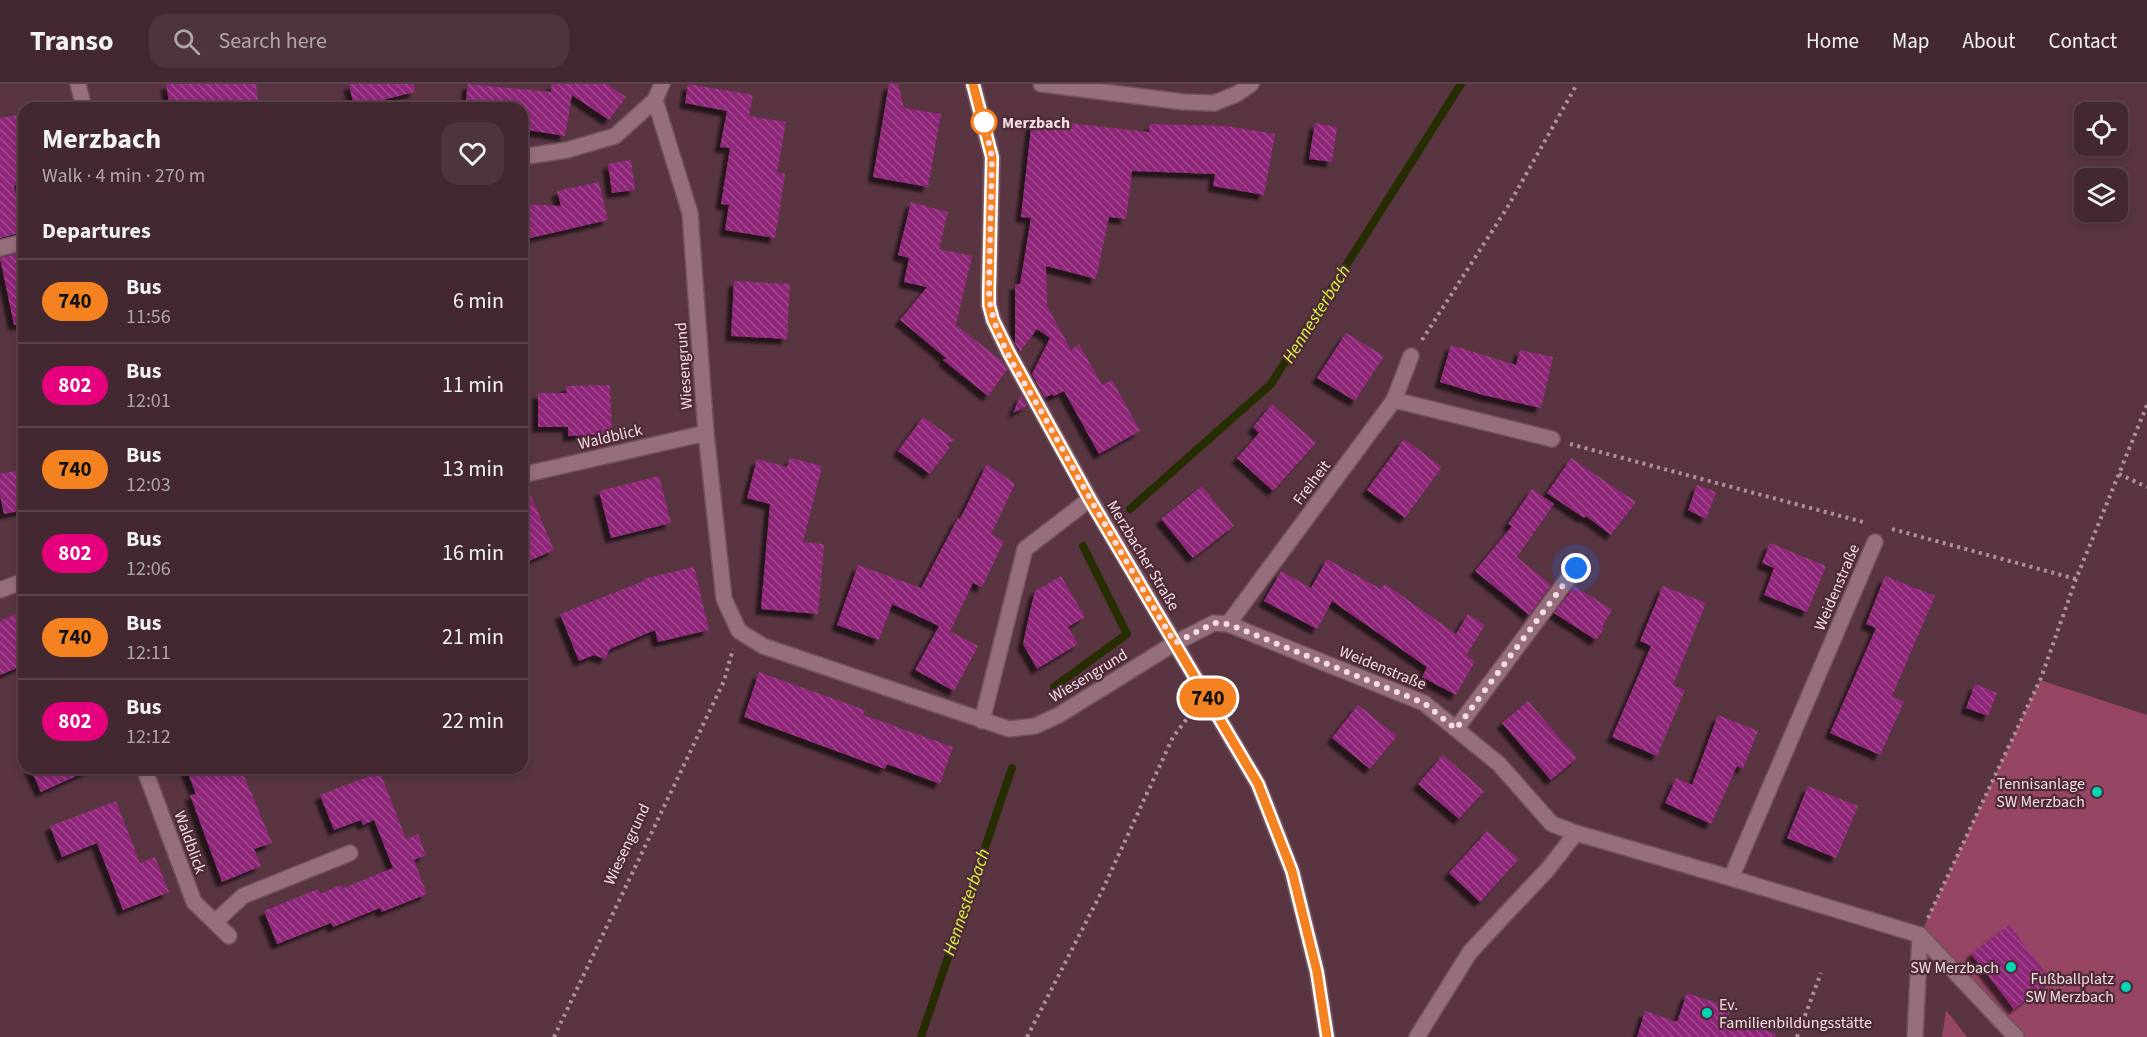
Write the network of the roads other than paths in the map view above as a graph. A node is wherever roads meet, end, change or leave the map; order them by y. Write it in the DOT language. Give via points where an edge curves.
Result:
graph roads {
  1 [pos="78,84"];
  2 [pos="662,84"];
  3 [pos="973,84"];
  4 [pos="1041,84"];
  5 [pos="1251,84"];
  6 [pos="655,100"];
  7 [pos="82,102"];
  8 [pos="528,156"];
  9 [pos="18,244"];
  10 [pos="0,248"];
  11 [pos="1411,357"];
  12 [pos="1394,400"];
  13 [pos="706,433"];
  14 [pos="1552,439"];
  15 [pos="528,474"];
  16 [pos="1090,500"];
  17 [pos="1875,542"];
  18 [pos="1576,568"];
  19 [pos="18,583"];
  20 [pos="0,590"];
  21 [pos="1228,624"];
  22 [pos="1175,643"];
  23 [pos="982,721"];
  24 [pos="1456,729"];
  25 [pos="146,774"];
  26 [pos="1576,833"];
  27 [pos="350,854"];
  28 [pos="1731,878"];
  29 [pos="215,922"];
  30 [pos="1920,935"];
  31 [pos="229,936"];
  32 [pos="1327,1037"];
  33 [pos="1417,1037"];
  34 [pos="1915,1037"];
  35 [pos="2016,1037"];
  1 -- 7 [label="street"];
  2 -- 6 [label="street"];
  3 -- 16 [label="street, Merzbacher Straße" via="992,157 989,305 993,320"];
  4 -- 5 [label="street" via="1214,103"];
  6 -- 8 [label="street" via="615,136"];
  6 -- 13 [label="street, Wiesengrund" via="690,213"];
  9 -- 10 [label="street"];
  11 -- 12 [label="street, Freiheit"];
  12 -- 14 [label="street"];
  12 -- 21 [label="street, Freiheit"];
  13 -- 15 [label="street, Waldblick"];
  13 -- 23 [label="street, Wiesengrund" via="724,599 739,632 763,646"];
  16 -- 22 [label="street, Merzbacher Straße"];
  16 -- 23 [label="street" via="1025,549"];
  17 -- 28 [label="street, Weidenstraße"];
  18 -- 24 [label="street"];
  19 -- 20 [label="street"];
  21 -- 22 [label="street" via="1214,623"];
  21 -- 24 [label="street, Weidenstraße" via="1424,703"];
  22 -- 23 [label="street, Wiesengrund" via="1035,726 1009,729"];
  22 -- 32 [label="street, Merzbacher Straße" via="1258,784 1292,871 1317,972"];
  24 -- 26 [label="street, Weidenstraße" via="1499,764 1552,824"];
  25 -- 29 [label="street, Waldblick" via="194,902"];
  26 -- 28 [label="street, Weidenstraße"];
  26 -- 33 [label="street" via="1470,952"];
  27 -- 29 [label="street" via="243,896"];
  28 -- 30 [label="street, Weidenstraße"];
  29 -- 31 [label="street, Waldblick"];
  30 -- 34 [label="street"];
  30 -- 35 [label="street, Weidenstraße"];
}
